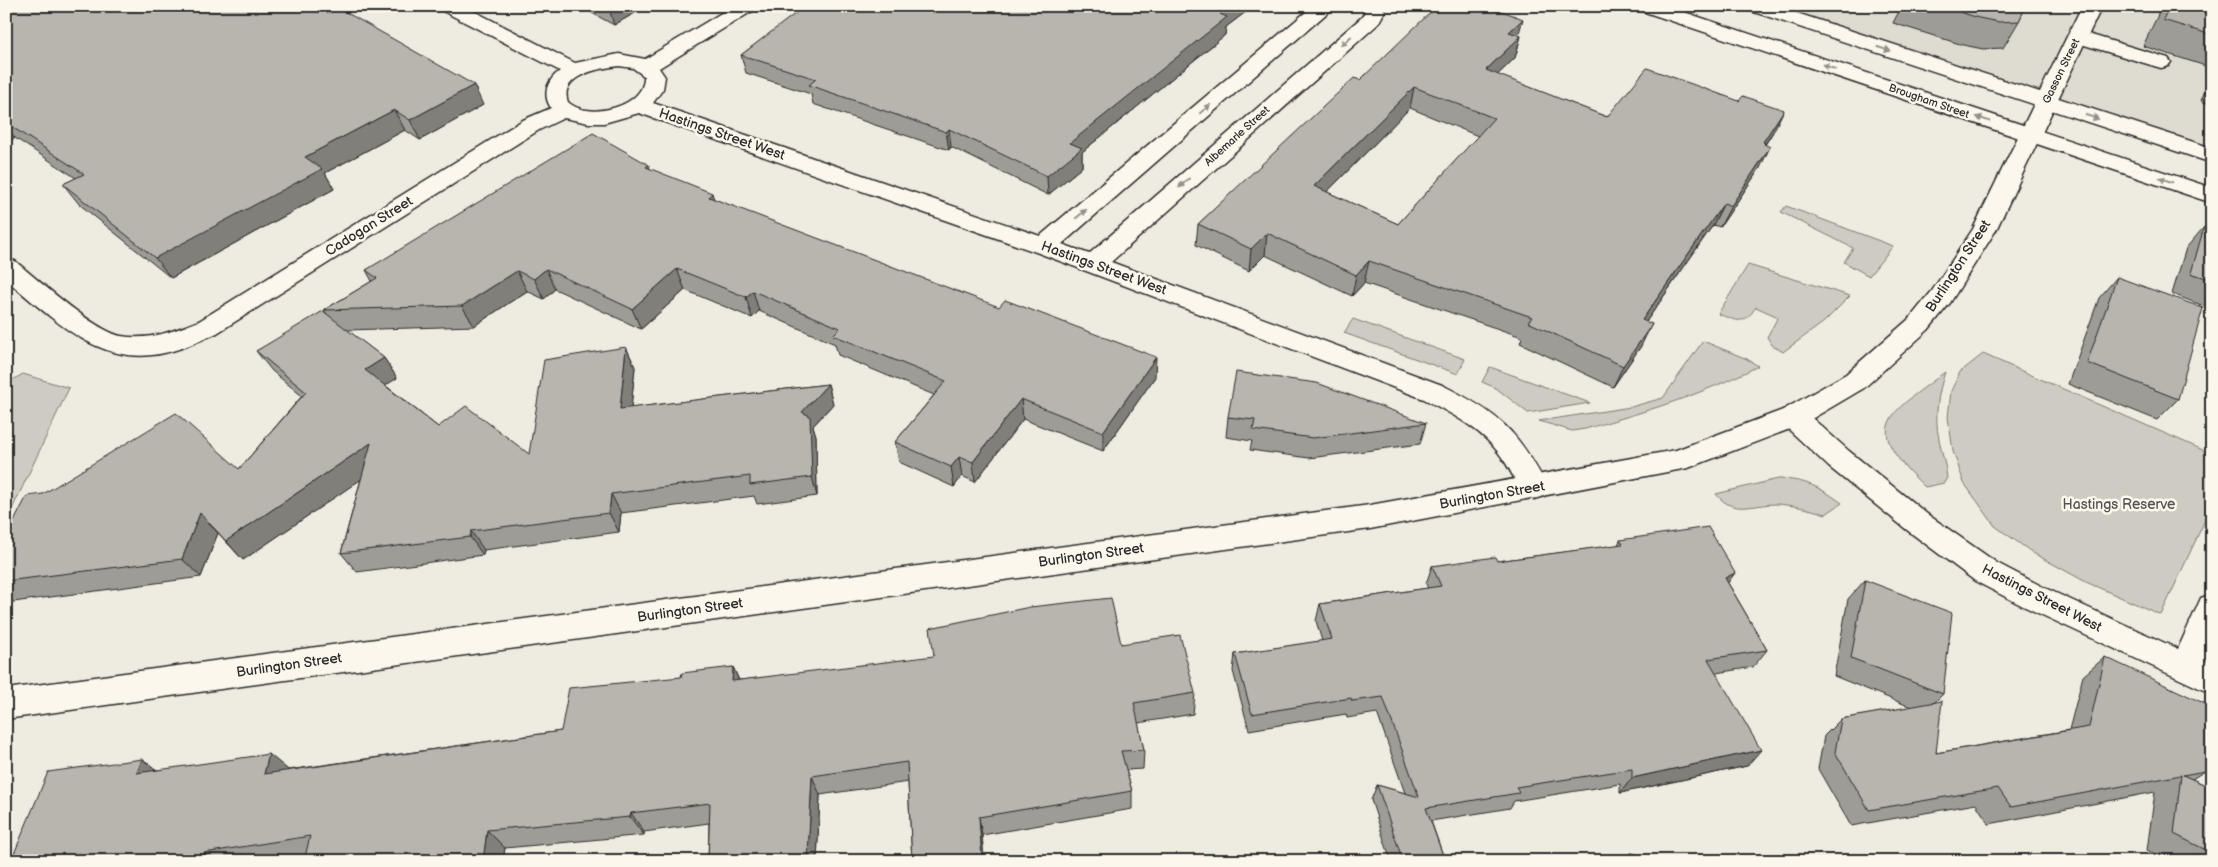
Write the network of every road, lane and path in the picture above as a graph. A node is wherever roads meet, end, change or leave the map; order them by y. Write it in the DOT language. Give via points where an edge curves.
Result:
graph roads {
  1 [pos="448,6"];
  2 [pos="747,6"];
  3 [pos="1325,6"];
  4 [pos="1372,6"];
  5 [pos="1646,6"];
  6 [pos="1755,6"];
  7 [pos="2092,6"];
  8 [pos="2078,37"];
  9 [pos="2161,62"];
  10 [pos="647,66"];
  11 [pos="575,71"];
  12 [pos="1262,87"];
  13 [pos="2046,102"];
  14 [pos="638,104"];
  15 [pos="564,110"];
  16 [pos="2029,135"];
  17 [pos="2212,156"];
  18 [pos="2212,196"];
  19 [pos="1044,246"];
  20 [pos="1093,264"];
  21 [pos="6,267"];
  22 [pos="1794,417"];
  23 [pos="1534,488"];
  24 [pos="2212,606"];
  25 [pos="2199,674"];
  26 [pos="6,704"];
  1 -- 11 [label="main road"];
  2 -- 10 [label="main road"];
  3 -- 12 [label="main road, Albemarle Street"];
  4 -- 12 [label="main road, Albemarle Street, one-way" via="1375,10 1371,20"];
  16 -- 5 [label="main road, Brougham Street, one-way"];
  6 -- 13 [label="main road, one-way"];
  7 -- 8 [label="main road, Gasson Street"];
  8 -- 9 [label="main road"];
  8 -- 13 [label="main road, Gasson Street"];
  10 -- 11 [label="main road" via="634,61 602,61"];
  10 -- 14 [label="main road" via="656,77 656,84 647,98"];
  11 -- 15 [label="main road" via="560,82 556,92 557,102"];
  19 -- 12 [label="main road, Albemarle Street, one-way"];
  12 -- 20 [label="main road, Albemarle Street, one-way"];
  13 -- 16 [label="main road, Gasson Street"];
  13 -- 17 [label="main road, one-way"];
  14 -- 15 [label="main road" via="624,111 599,116 575,115"];
  14 -- 19 [label="main road, Hastings Street West"];
  15 -- 21 [label="main road, Cadogan Street" via="531,125 208,327 174,341 151,346 118,345 87,330"];
  18 -- 16 [label="main road, Brougham Street, one-way"];
  16 -- 22 [label="main road, Burlington Street" via="1984,230 1941,297 1919,324 1855,381"];
  19 -- 20 [label="main road, Hastings Street West"];
  20 -- 23 [label="main road, Hastings Street West" via="1433,392 1461,406 1506,442"];
  22 -- 23 [label="main road, Burlington Street" via="1678,460"];
  22 -- 25 [label="main road, Hastings Street West" via="1839,459 1917,522 1986,572"];
  23 -- 26 [label="main road, Burlington Street" via="1370,517"];
  24 -- 25 [label="main road"];
}
